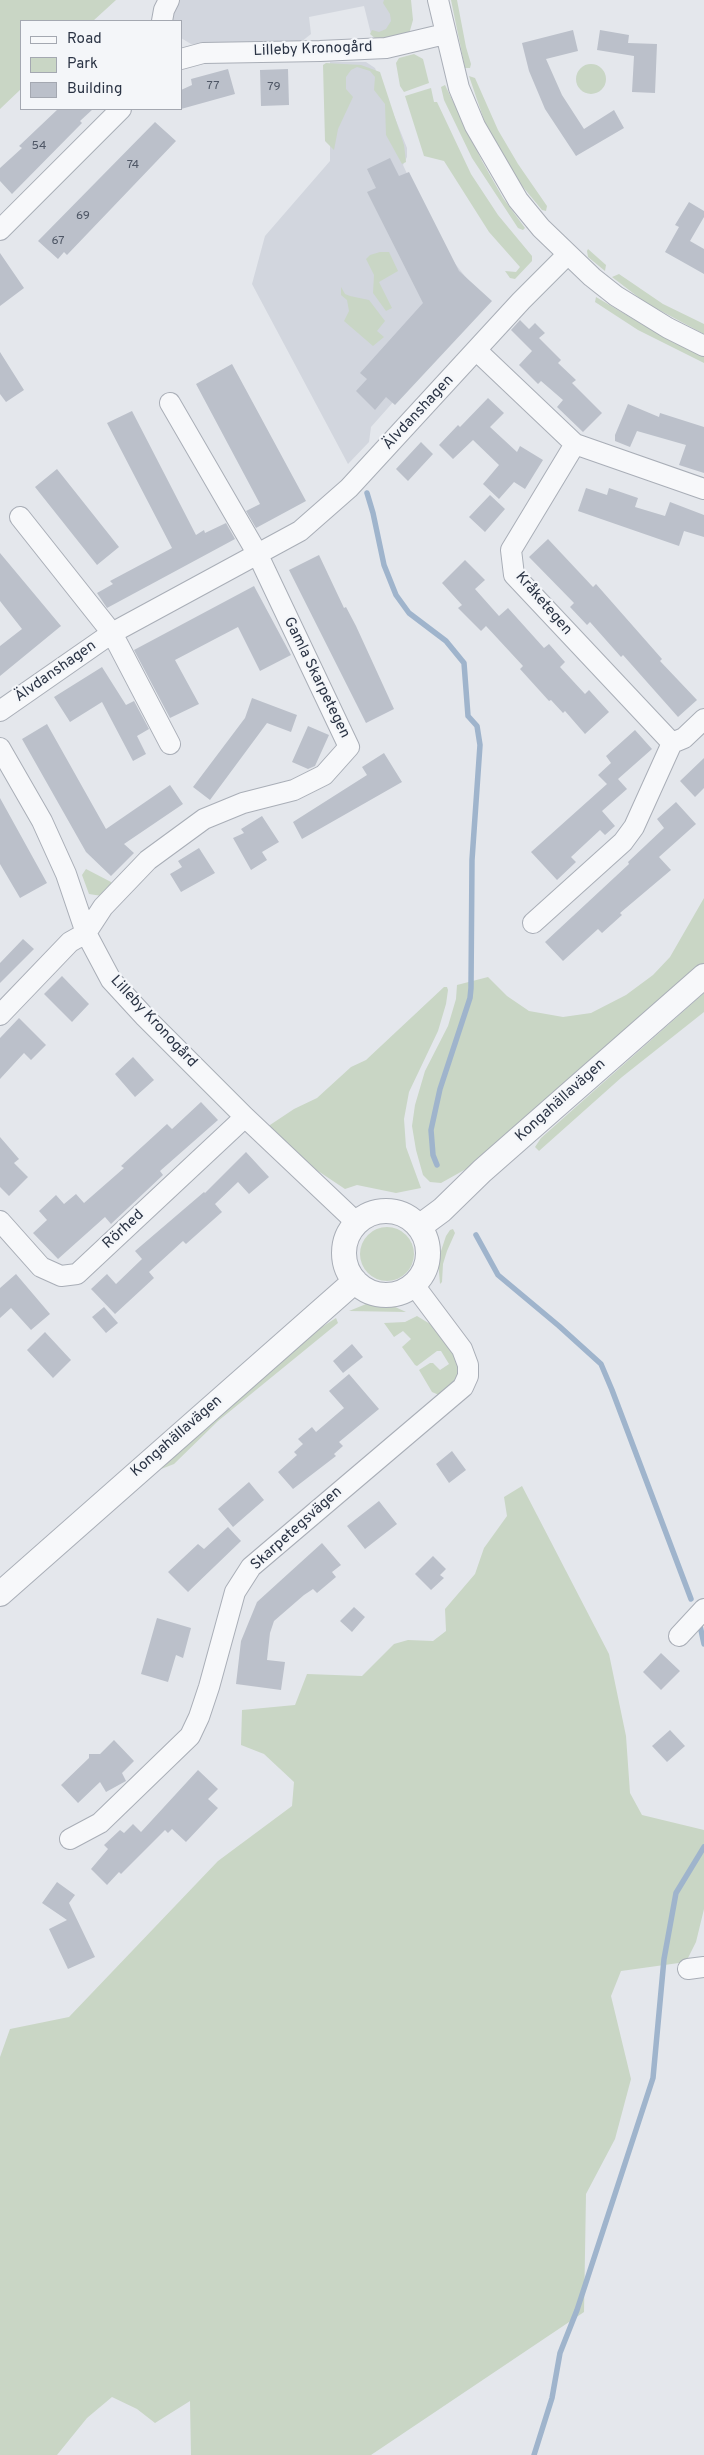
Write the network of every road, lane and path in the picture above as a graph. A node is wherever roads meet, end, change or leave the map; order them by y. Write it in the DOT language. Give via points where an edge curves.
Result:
graph roads {
  1 [pos="169,0"];
  2 [pos="438,0"];
  3 [pos="162,20"];
  4 [pos="445,34"];
  5 [pos="182,59"];
  6 [pos="120,110"];
  7 [pos="0,230"];
  8 [pos="567,255"];
  9 [pos="704,346"];
  10 [pos="476,350"];
  11 [pos="170,403"];
  12 [pos="575,444"];
  13 [pos="704,489"];
  14 [pos="20,517"];
  15 [pos="257,553"];
  16 [pos="112,633"];
  17 [pos="0,711"];
  18 [pos="704,719"];
  19 [pos="672,743"];
  20 [pos="170,744"];
  21 [pos="0,748"];
  22 [pos="533,923"];
  23 [pos="86,933"];
  24 [pos="704,976"];
  25 [pos="0,1015"];
  26 [pos="245,1117"];
  27 [pos="0,1221"];
  28 [pos="357,1223"];
  29 [pos="419,1227"];
  30 [pos="355,1280"];
  31 [pos="414,1285"];
  32 [pos="0,1594"];
  33 [pos="704,1609"];
  34 [pos="679,1636"];
  35 [pos="70,1839"];
  1 -- 3 [label="street"];
  2 -- 4 [label="street"];
  4 -- 5 [label="street, Lilleby Kronogård" via="386,48 203,53"];
  4 -- 8 [label="street" via="459,88 475,126 518,200"];
  6 -- 7 [label="street"];
  8 -- 9 [label="street" via="616,296"];
  8 -- 10 [label="street, Älvdanshagen"];
  10 -- 12 [label="street"];
  10 -- 15 [label="street, Älvdanshagen" via="349,488 300,531"];
  11 -- 15 [label="street"];
  12 -- 13 [label="street"];
  12 -- 19 [label="street, Kråketegen" via="511,550 514,575"];
  14 -- 16 [label="street, Älvdanshagen"];
  15 -- 16 [label="street, Älvdanshagen"];
  15 -- 23 [label="street, Gamla Skarpetegen" via="349,747 324,775 294,790 244,803 202,821 148,860 103,908"];
  16 -- 17 [label="street, Älvdanshagen"];
  16 -- 20 [label="street, Älvdanshagen"];
  18 -- 19 [label="street" via="684,738"];
  19 -- 22 [label="street" via="634,827 623,842"];
  21 -- 23 [label="street, Lilleby Kronogård" via="42,821 63,866"];
  23 -- 25 [label="street" via="70,942"];
  23 -- 26 [label="street, Lilleby Kronogård" via="111,980 144,1018"];
  24 -- 29 [label="street, Kongahällavägen"];
  26 -- 27 [label="street, Rörhed" via="77,1274 60,1276 40,1267"];
  26 -- 28 [label="street, Lilleby Kronogård"];
  28 -- 29 [label="street" via="372,1214 389,1211 406,1216"];
  28 -- 30 [label="street" via="348,1236 345,1251 347,1267"];
  29 -- 31 [label="street" via="427,1241 428,1257 424,1272"];
  30 -- 31 [label="street" via="368,1290 383,1295 399,1293"];
  30 -- 32 [label="street, Kongahällavägen"];
  31 -- 35 [label="street, Skarpetegsvägen" via="462,1349 468,1365 463,1387 251,1566 233,1599 209,1687 190,1736 100,1823"];
  33 -- 34 [label="street"];
}
